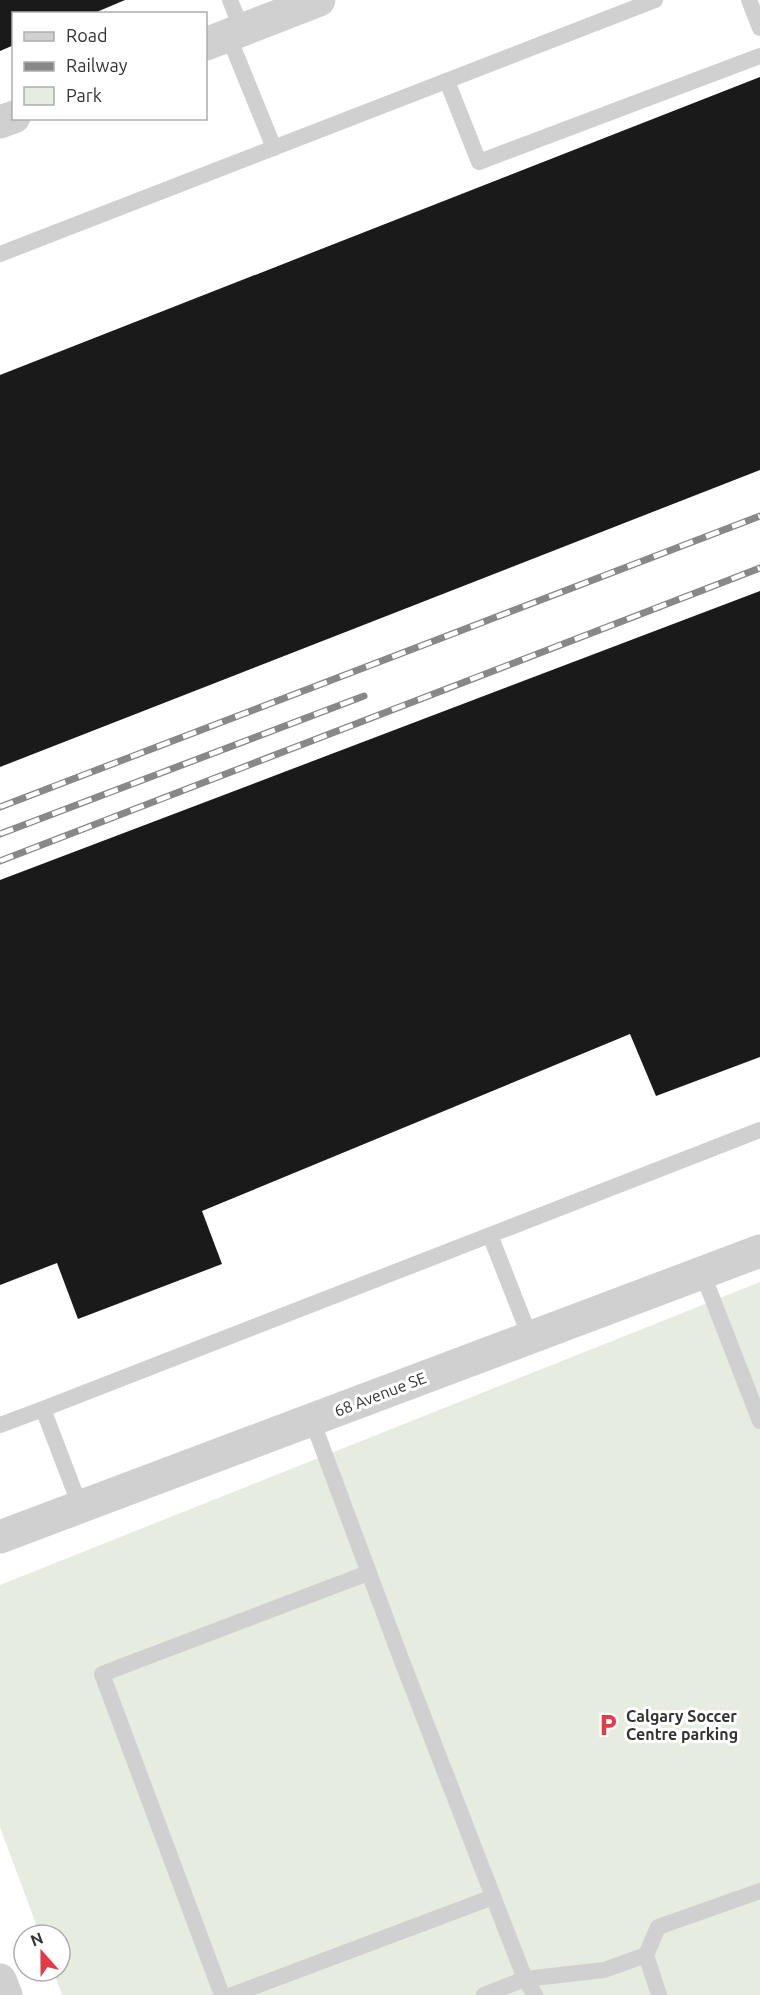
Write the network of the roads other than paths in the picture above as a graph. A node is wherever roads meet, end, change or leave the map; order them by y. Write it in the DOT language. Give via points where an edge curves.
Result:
graph roads {
  1 [pos="319,0"];
  2 [pos="655,0"];
  3 [pos="749,0"];
  4 [pos="226,27"];
  5 [pos="760,28"];
  6 [pos="760,56"];
  7 [pos="447,81"];
  8 [pos="274,148"];
  9 [pos="0,254"];
  10 [pos="760,1130"];
  11 [pos="490,1235"];
  12 [pos="760,1251"];
  13 [pos="702,1272"];
  14 [pos="530,1337"];
  15 [pos="43,1409"];
  16 [pos="312,1420"];
  17 [pos="760,1421"];
  18 [pos="0,1425"];
  19 [pos="80,1506"];
  20 [pos="0,1537"];
  21 [pos="368,1573"];
  22 [pos="760,1891"];
  23 [pos="493,1897"];
  24 [pos="646,1955"];
  25 [pos="525,1979"];
  26 [pos="0,1980"];
  27 [pos="6,1995"];
  28 [pos="222,1995"];
  29 [pos="232,1995"];
  30 [pos="484,1995"];
  31 [pos="535,1995"];
  32 [pos="659,1995"];
  1 -- 4 [label="street"];
  2 -- 7 [label="lane"];
  3 -- 5 [label="lane"];
  4 -- 8 [label="lane"];
  6 -- 7 [label="lane" via="479,162"];
  7 -- 8 [label="lane"];
  8 -- 9 [label="lane"];
  10 -- 11 [label="lane"];
  11 -- 14 [label="lane"];
  11 -- 15 [label="lane"];
  12 -- 13 [label="street, 68 Avenue SE"];
  13 -- 14 [label="street, 68 Avenue SE"];
  13 -- 17 [label="lane"];
  14 -- 16 [label="street, 68 Avenue SE"];
  15 -- 18 [label="lane"];
  15 -- 19 [label="lane"];
  16 -- 19 [label="street, 68 Avenue SE"];
  16 -- 21 [label="lane"];
  19 -- 20 [label="street, 68 Avenue SE"];
  21 -- 23 [label="lane"];
  21 -- 28 [label="lane" via="102,1674"];
  22 -- 24 [label="lane" via="658,1927"];
  23 -- 25 [label="lane"];
  23 -- 29 [label="lane"];
  24 -- 25 [label="lane" via="604,1970"];
  24 -- 32 [label="lane"];
  25 -- 30 [label="lane"];
  25 -- 31 [label="lane"];
  26 -- 27 [label="street"];
}
